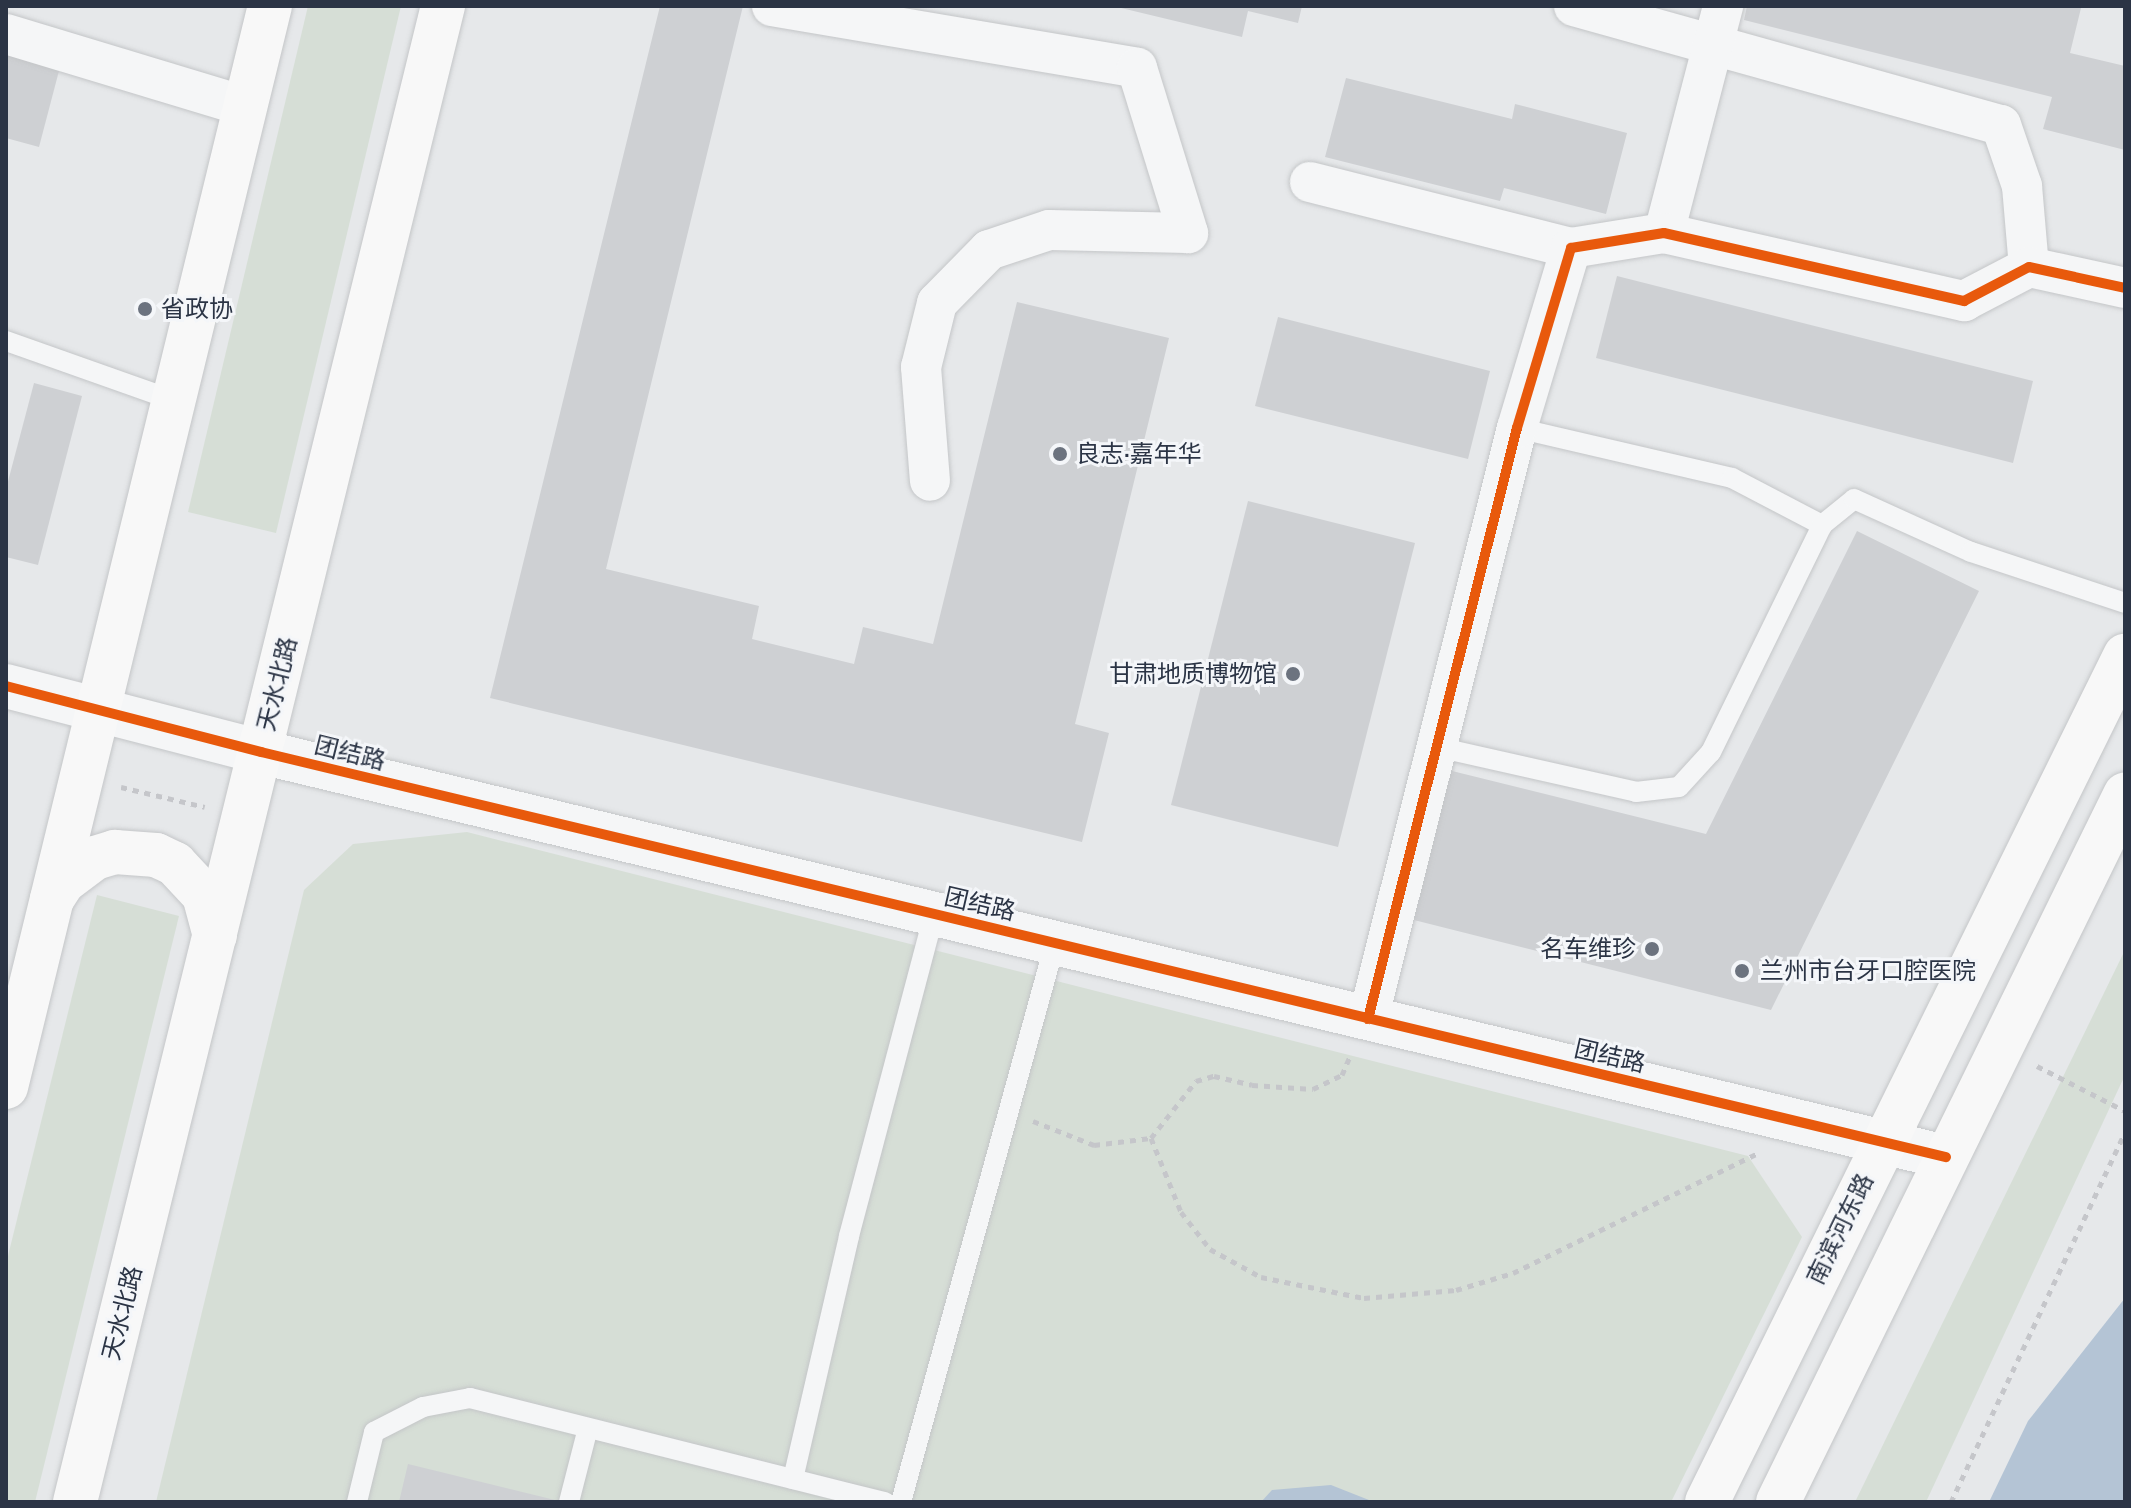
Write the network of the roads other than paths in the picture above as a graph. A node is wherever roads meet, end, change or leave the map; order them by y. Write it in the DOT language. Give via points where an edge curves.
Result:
graph roads {
  1 [pos="270,6"];
  2 [pos="443,6"];
  3 [pos="772,6"];
  4 [pos="1574,6"];
  5 [pos="1723,6"];
  6 [pos="6,34"];
  7 [pos="1713,45"];
  8 [pos="245,106"];
  9 [pos="1310,182"];
  10 [pos="1664,233"];
  11 [pos="1571,248"];
  12 [pos="2029,267"];
  13 [pos="2125,288"];
  14 [pos="6,341"];
  15 [pos="173,400"];
  16 [pos="1517,428"];
  17 [pos="930,481"];
  18 [pos="1822,525"];
  19 [pos="2125,603"];
  20 [pos="2125,656"];
  21 [pos="6,686"];
  22 [pos="97,711"];
  23 [pos="1437,747"];
  24 [pos="261,752"];
  25 [pos="2125,795"];
  26 [pos="52,899"];
  27 [pos="934,914"];
  28 [pos="215,936"];
  29 [pos="1055,943"];
  30 [pos="1368,1019"];
  31 [pos="6,1087"];
  32 [pos="1882,1142"];
  33 [pos="1946,1157"];
  34 [pos="588,1428"];
  35 [pos="793,1479"];
  36 [pos="75,1502"];
  37 [pos="357,1502"];
  38 [pos="569,1502"];
  39 [pos="885,1502"];
  40 [pos="901,1502"];
  41 [pos="1707,1502"];
  42 [pos="1778,1502"];
  1 -- 8 [label="main road"];
  2 -- 24 [label="main road, 天水北路"];
  3 -- 17 [label="street" via="1137,68 1188,233 1049,230 989,250 937,303 921,367"];
  4 -- 7 [label="street"];
  5 -- 7 [label="street"];
  6 -- 8 [label="street"];
  7 -- 10 [label="street"];
  7 -- 12 [label="street" via="2001,125 2022,186"];
  8 -- 15 [label="main road"];
  9 -- 11 [label="street"];
  10 -- 11 [label="street"];
  10 -- 12 [label="street" via="1964,301"];
  11 -- 16 [label="street"];
  12 -- 13 [label="street"];
  14 -- 15 [label="lane"];
  15 -- 22 [label="main road"];
  16 -- 18 [label="lane" via="1732,478"];
  16 -- 23 [label="street"];
  18 -- 19 [label="lane" via="1854,499 1971,552"];
  18 -- 23 [label="lane" via="1711,752 1679,787 1636,792"];
  20 -- 32 [label="main road, 南滨河东路"];
  21 -- 22 [label="street, 团结路"];
  22 -- 24 [label="street, 团结路"];
  22 -- 26 [label="main road"];
  23 -- 30 [label="street"];
  24 -- 27 [label="street, 团结路"];
  24 -- 28 [label="main road, 天水北路"];
  25 -- 33 [label="main road"];
  26 -- 28 [label="main road" via="63,882 95,858 115,852 156,855 175,864 204,895"];
  26 -- 31 [label="main road"];
  27 -- 29 [label="street, 团结路"];
  27 -- 35 [label="lane" via="849,1236"];
  28 -- 36 [label="main road, 天水北路"];
  29 -- 30 [label="street, 团结路"];
  29 -- 40 [label="lane"];
  30 -- 32 [label="street, 团结路"];
  32 -- 33 [label="street, 团结路"];
  32 -- 41 [label="main road, 南滨河东路"];
  33 -- 42 [label="main road"];
  34 -- 35 [label="lane"];
  34 -- 37 [label="lane" via="470,1398 423,1407 374,1432"];
  34 -- 38 [label="lane"];
  35 -- 39 [label="lane"];
}
